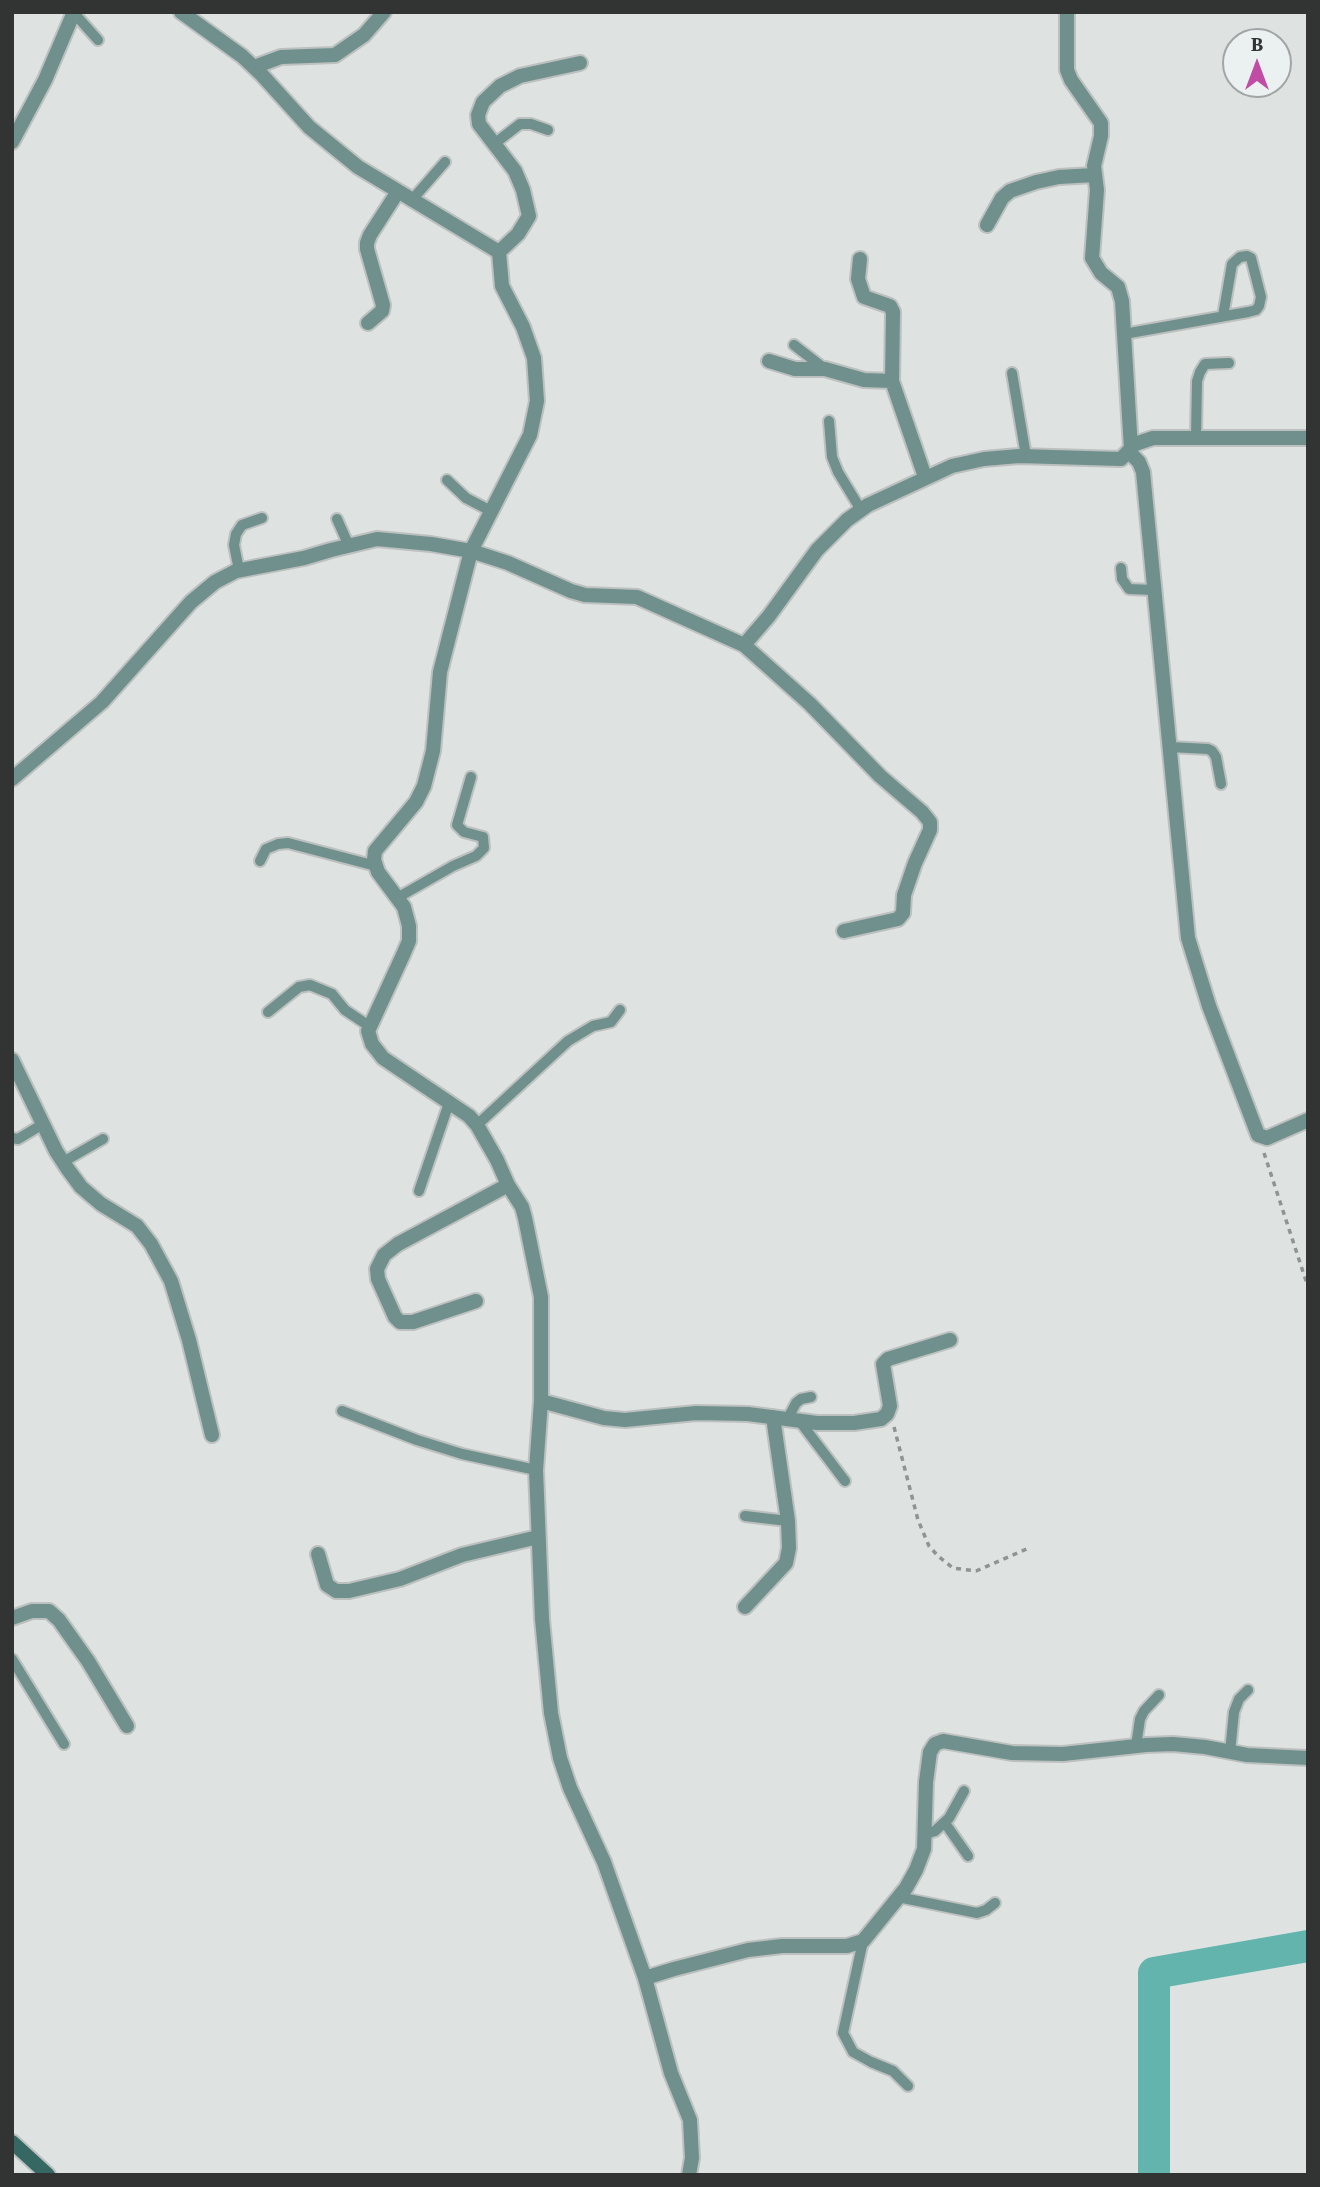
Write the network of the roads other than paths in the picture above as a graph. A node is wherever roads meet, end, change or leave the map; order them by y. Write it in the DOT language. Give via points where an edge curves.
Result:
graph roads {
  1 [pos="181,12"];
  2 [pos="384,12"];
  3 [pos="1067,12"];
  4 [pos="74,13"];
  5 [pos="98,40"];
  6 [pos="580,63"];
  7 [pos="254,67"];
  8 [pos="548,130"];
  9 [pos="12,142"];
  10 [pos="494,144"];
  11 [pos="445,162"];
  12 [pos="1094,175"];
  13 [pos="397,193"];
  14 [pos="411,201"];
  15 [pos="987,225"];
  16 [pos="499,252"];
  17 [pos="860,259"];
  18 [pos="1223,316"];
  19 [pos="368,323"];
  20 [pos="1124,334"];
  21 [pos="794,345"];
  22 [pos="769,361"];
  23 [pos="1229,363"];
  24 [pos="825,369"];
  25 [pos="1013,373"];
  26 [pos="892,380"];
  27 [pos="829,421"];
  28 [pos="1196,437"];
  29 [pos="1308,438"];
  30 [pos="1131,449"];
  31 [pos="1026,456"];
  32 [pos="925,477"];
  33 [pos="447,480"];
  34 [pos="489,510"];
  35 [pos="861,510"];
  36 [pos="262,518"];
  37 [pos="337,519"];
  38 [pos="349,546"];
  39 [pos="471,551"];
  40 [pos="1121,568"];
  41 [pos="239,570"];
  42 [pos="1153,590"];
  43 [pos="744,645"];
  44 [pos="1170,747"];
  45 [pos="471,777"];
  46 [pos="12,779"];
  47 [pos="1222,784"];
  48 [pos="260,861"];
  49 [pos="376,866"];
  50 [pos="397,898"];
  51 [pos="844,931"];
  52 [pos="620,1010"];
  53 [pos="268,1012"];
  54 [pos="369,1026"];
  55 [pos="12,1060"];
  56 [pos="449,1103"];
  57 [pos="1308,1120"];
  58 [pos="43,1124"];
  59 [pos="477,1125"];
  60 [pos="12,1138"];
  61 [pos="103,1139"];
  62 [pos="63,1162"];
  63 [pos="508,1185"];
  64 [pos="419,1192"];
  65 [pos="476,1301"];
  66 [pos="950,1340"];
  67 [pos="811,1397"];
  68 [pos="541,1401"];
  69 [pos="342,1411"];
  70 [pos="786,1418"];
  71 [pos="212,1435"];
  72 [pos="536,1470"];
  73 [pos="845,1481"];
  74 [pos="745,1516"];
  75 [pos="788,1521"];
  76 [pos="538,1537"];
  77 [pos="318,1554"];
  78 [pos="745,1607"];
  79 [pos="12,1618"];
  80 [pos="12,1659"];
  81 [pos="1248,1690"];
  82 [pos="1159,1695"];
  83 [pos="128,1726"];
  84 [pos="64,1744"];
  85 [pos="1136,1745"];
  86 [pos="1230,1752"];
  87 [pos="1308,1758"];
  88 [pos="964,1791"];
  89 [pos="945,1823"];
  90 [pos="926,1835"];
  91 [pos="968,1856"];
  92 [pos="898,1897"];
  93 [pos="995,1903"];
  94 [pos="863,1941"];
  95 [pos="645,1978"];
  96 [pos="908,2086"];
  97 [pos="12,2142"];
  98 [pos="48,2175"];
  99 [pos="689,2175"];
  1 -- 7 [label="street"];
  2 -- 7 [label="street" via="364,35 335,55 281,57"];
  3 -- 12 [label="street" via="1067,70 1101,123"];
  4 -- 5 [label="lane"];
  4 -- 9 [label="street" via="46,80"];
  6 -- 10 [label="street" via="520,76 483,102 479,124"];
  7 -- 13 [label="street" via="309,127"];
  8 -- 10 [label="lane" via="520,124"];
  10 -- 16 [label="street" via="515,171 529,216"];
  11 -- 14 [label="lane"];
  12 -- 15 [label="street" via="1036,181 1010,191"];
  12 -- 20 [label="street" via="1092,258 1118,287"];
  13 -- 14 [label="street"];
  13 -- 19 [label="street" via="368,243 383,305"];
  14 -- 16 [label="street"];
  16 -- 34 [label="street" via="502,286 534,358 537,401 530,435"];
  17 -- 26 [label="street" via="858,279 864,297 890,306 893,312"];
  18 -- 18 [label="lane" via="1232,264 1248,256 1258,282 1259,306"];
  18 -- 20 [label="lane"];
  20 -- 30 [label="street"];
  21 -- 24 [label="lane"];
  22 -- 24 [label="street" via="795,369"];
  23 -- 28 [label="lane" via="1205,364 1200,372"];
  24 -- 26 [label="street" via="864,380"];
  25 -- 31 [label="lane"];
  26 -- 32 [label="street"];
  27 -- 35 [label="lane" via="832,457"];
  28 -- 29 [label="street"];
  28 -- 30 [label="street" via="1145,439"];
  30 -- 31 [label="street" via="1115,460"];
  30 -- 42 [label="street" via="1143,472"];
  31 -- 32 [label="street" via="966,463"];
  32 -- 35 [label="street"];
  33 -- 34 [label="lane" via="466,498"];
  34 -- 39 [label="street"];
  35 -- 43 [label="street" via="817,550"];
  36 -- 41 [label="lane" via="242,525 236,534"];
  37 -- 38 [label="lane"];
  38 -- 39 [label="street" via="405,540"];
  38 -- 41 [label="street"];
  39 -- 43 [label="street" via="585,595 646,600"];
  39 -- 49 [label="street" via="440,672 433,751 424,786 377,847"];
  40 -- 42 [label="lane" via="1129,590"];
  41 -- 46 [label="street" via="191,602 102,702"];
  42 -- 44 [label="street"];
  43 -- 51 [label="street" via="930,822 898,919"];
  44 -- 47 [label="lane" via="1212,751"];
  44 -- 57 [label="street" via="1188,938 1214,1019 1258,1135 1267,1138"];
  45 -- 50 [label="lane" via="457,825 483,837 484,849"];
  48 -- 49 [label="lane" via="266,849 288,843"];
  49 -- 50 [label="street"];
  50 -- 54 [label="street" via="408,918 409,941"];
  52 -- 59 [label="lane" via="611,1022 593,1026 568,1041"];
  53 -- 54 [label="lane" via="299,987 310,985 332,994 345,1010"];
  54 -- 56 [label="street" via="370,1040 383,1058"];
  55 -- 58 [label="street"];
  56 -- 59 [label="street"];
  56 -- 64 [label="lane"];
  58 -- 60 [label="lane"];
  58 -- 62 [label="street"];
  59 -- 63 [label="street"];
  61 -- 62 [label="lane"];
  62 -- 71 [label="street" via="81,1187 136,1226 151,1244 178,1301"];
  63 -- 65 [label="street" via="398,1244 384,1255 377,1269 400,1322"];
  63 -- 68 [label="street" via="525,1217 541,1297"];
  66 -- 70 [label="street" via="883,1364 890,1406 881,1419 817,1423"];
  67 -- 70 [label="lane" via="796,1402"];
  68 -- 70 [label="street" via="625,1420 696,1413"];
  68 -- 72 [label="street"];
  69 -- 72 [label="lane" via="462,1454"];
  70 -- 73 [label="lane"];
  70 -- 75 [label="street"];
  72 -- 76 [label="street"];
  74 -- 75 [label="lane"];
  75 -- 78 [label="street" via="786,1563"];
  76 -- 77 [label="street" via="462,1555 400,1579 349,1591 327,1585"];
  76 -- 95 [label="street" via="551,1713 560,1758 604,1862"];
  79 -- 83 [label="street" via="49,1611 59,1620"];
  80 -- 84 [label="lane"];
  81 -- 86 [label="lane" via="1234,1712"];
  82 -- 85 [label="lane" via="1140,1719"];
  85 -- 86 [label="street" via="1173,1744"];
  85 -- 90 [label="street" via="1063,1754 1012,1753 943,1741 935,1744 926,1782"];
  86 -- 87 [label="street"];
  88 -- 89 [label="lane"];
  89 -- 90 [label="lane"];
  89 -- 91 [label="lane"];
  90 -- 92 [label="street" via="916,1870"];
  92 -- 93 [label="lane" via="976,1913"];
  92 -- 94 [label="street"];
  94 -- 95 [label="street" via="847,1946 748,1950"];
  94 -- 96 [label="lane" via="843,2033 853,2052 893,2071"];
  95 -- 99 [label="street" via="671,2073 690,2120"];
  97 -- 98 [label="street"];
}
